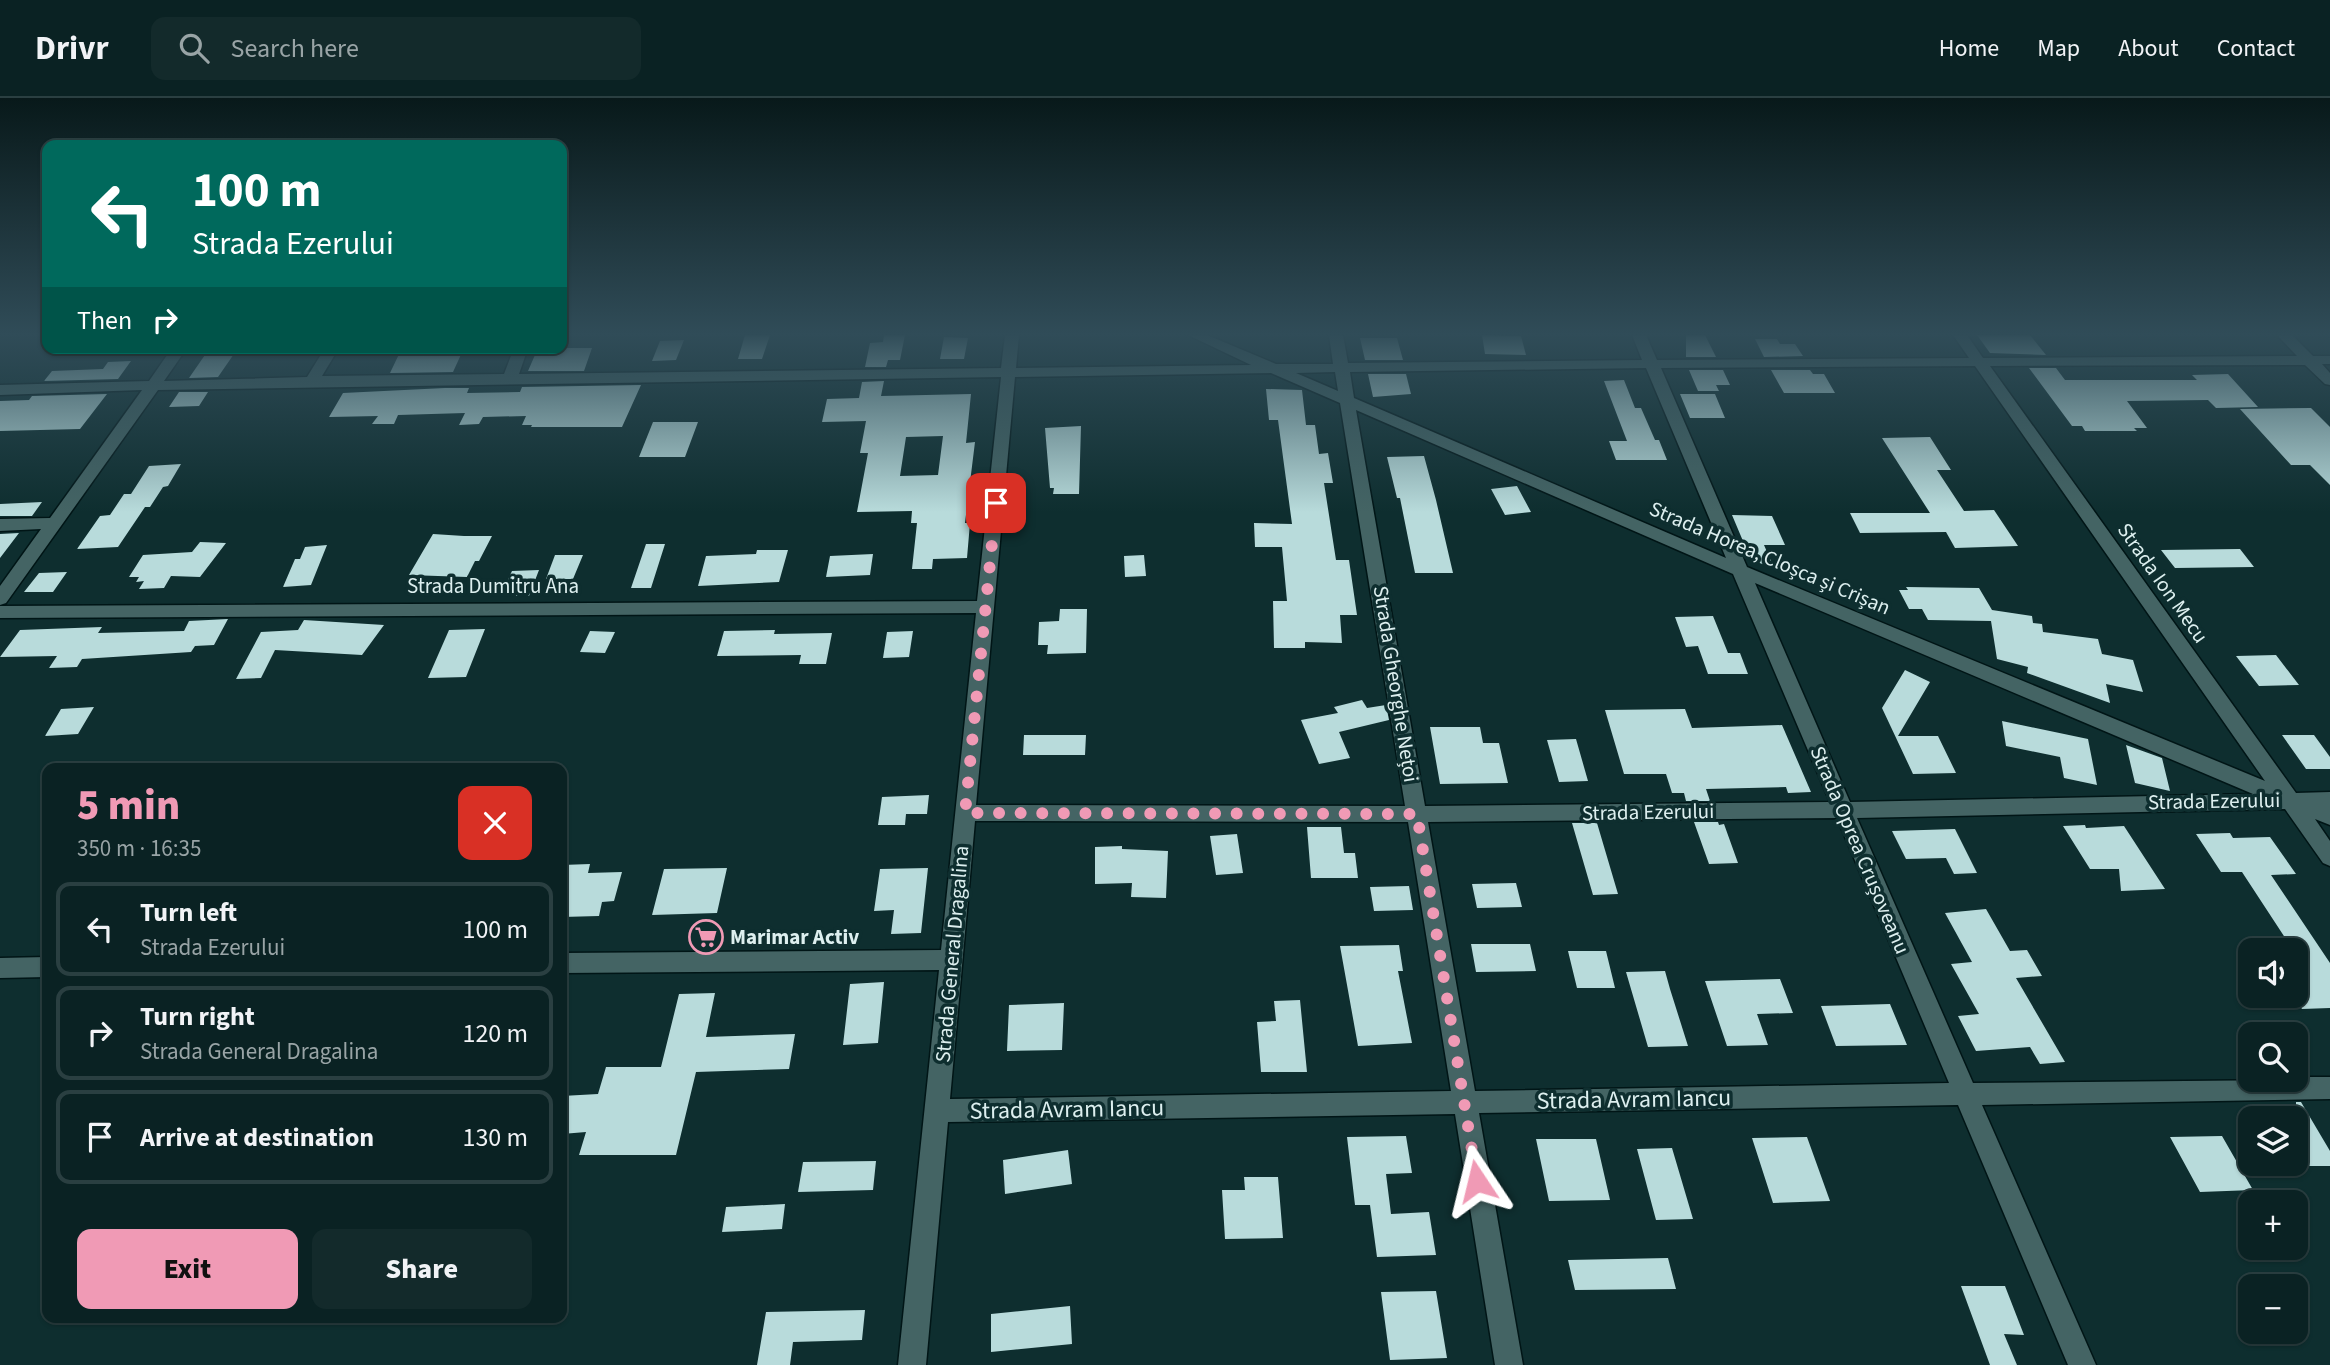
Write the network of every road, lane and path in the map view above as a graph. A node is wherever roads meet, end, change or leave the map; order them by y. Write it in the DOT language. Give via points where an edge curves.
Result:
graph roads {
  1 [pos="148,394"];
  2 [pos="1005,394"];
  3 [pos="1333,394"];
  4 [pos="1348,394"];
  5 [pos="1664,394"];
  6 [pos="2001,394"];
  7 [pos="1349,401"];
  8 [pos="56,523"];
  9 [pos="0,525"];
  10 [pos="1739,570"];
  11 [pos="0,599"];
  12 [pos="986,607"];
  13 [pos="0,612"];
  14 [pos="2287,799"];
  15 [pos="2330,800"];
  16 [pos="1843,810"];
  17 [pos="965,813"];
  18 [pos="1417,814"];
  19 [pos="2330,817"];
  20 [pos="2330,857"];
  21 [pos="951,960"];
  22 [pos="567,963"];
  23 [pos="42,967"];
  24 [pos="0,968"];
  25 [pos="2330,1088"];
  26 [pos="1963,1094"];
  27 [pos="1463,1102"];
  28 [pos="938,1111"];
  29 [pos="912,1365"];
  30 [pos="1509,1365"];
  31 [pos="2082,1365"];
  1 -- 8 [label="street"];
  2 -- 12 [label="street, Strada General Dragalina"];
  3 -- 7 [label="street, Strada Horea, Cloșca și Crișan"];
  4 -- 7 [label="street, Strada Gheorghe Nețoi"];
  5 -- 10 [label="street, Strada Oprea Crușoveanu"];
  6 -- 14 [label="street, Strada Ion Mecu"];
  7 -- 10 [label="street, Strada Horea, Cloșca și Crișan"];
  7 -- 18 [label="street, Strada Gheorghe Nețoi"];
  8 -- 9 [label="street"];
  8 -- 11 [label="street"];
  10 -- 14 [label="street, Strada Horea, Cloșca și Crișan"];
  10 -- 16 [label="street, Strada Oprea Crușoveanu"];
  12 -- 13 [label="street, Strada Dumitru Ana"];
  12 -- 17 [label="street, Strada General Dragalina"];
  14 -- 15 [label="street, Strada Ezerului"];
  14 -- 16 [label="street, Strada Ezerului"];
  14 -- 19 [label="street, Strada Horea, Cloșca și Crișan"];
  14 -- 20 [label="street, Strada Ion Mecu"];
  16 -- 18 [label="street, Strada Ezerului"];
  16 -- 26 [label="street, Strada Oprea Crușoveanu"];
  17 -- 18 [label="street, Strada Ezerului"];
  17 -- 21 [label="street, Strada General Dragalina"];
  18 -- 27 [label="street, Strada Gheorghe Nețoi"];
  21 -- 22 [label="street"];
  21 -- 28 [label="street, Strada General Dragalina"];
  23 -- 24 [label="street"];
  25 -- 26 [label="street, Strada Avram Iancu"];
  26 -- 27 [label="street, Strada Avram Iancu"];
  26 -- 31 [label="street, Strada Oprea Crușoveanu"];
  27 -- 28 [label="street, Strada Avram Iancu"];
  27 -- 30 [label="street, Strada Gheorghe Nețoi"];
  28 -- 29 [label="street, Strada General Dragalina"];
}
